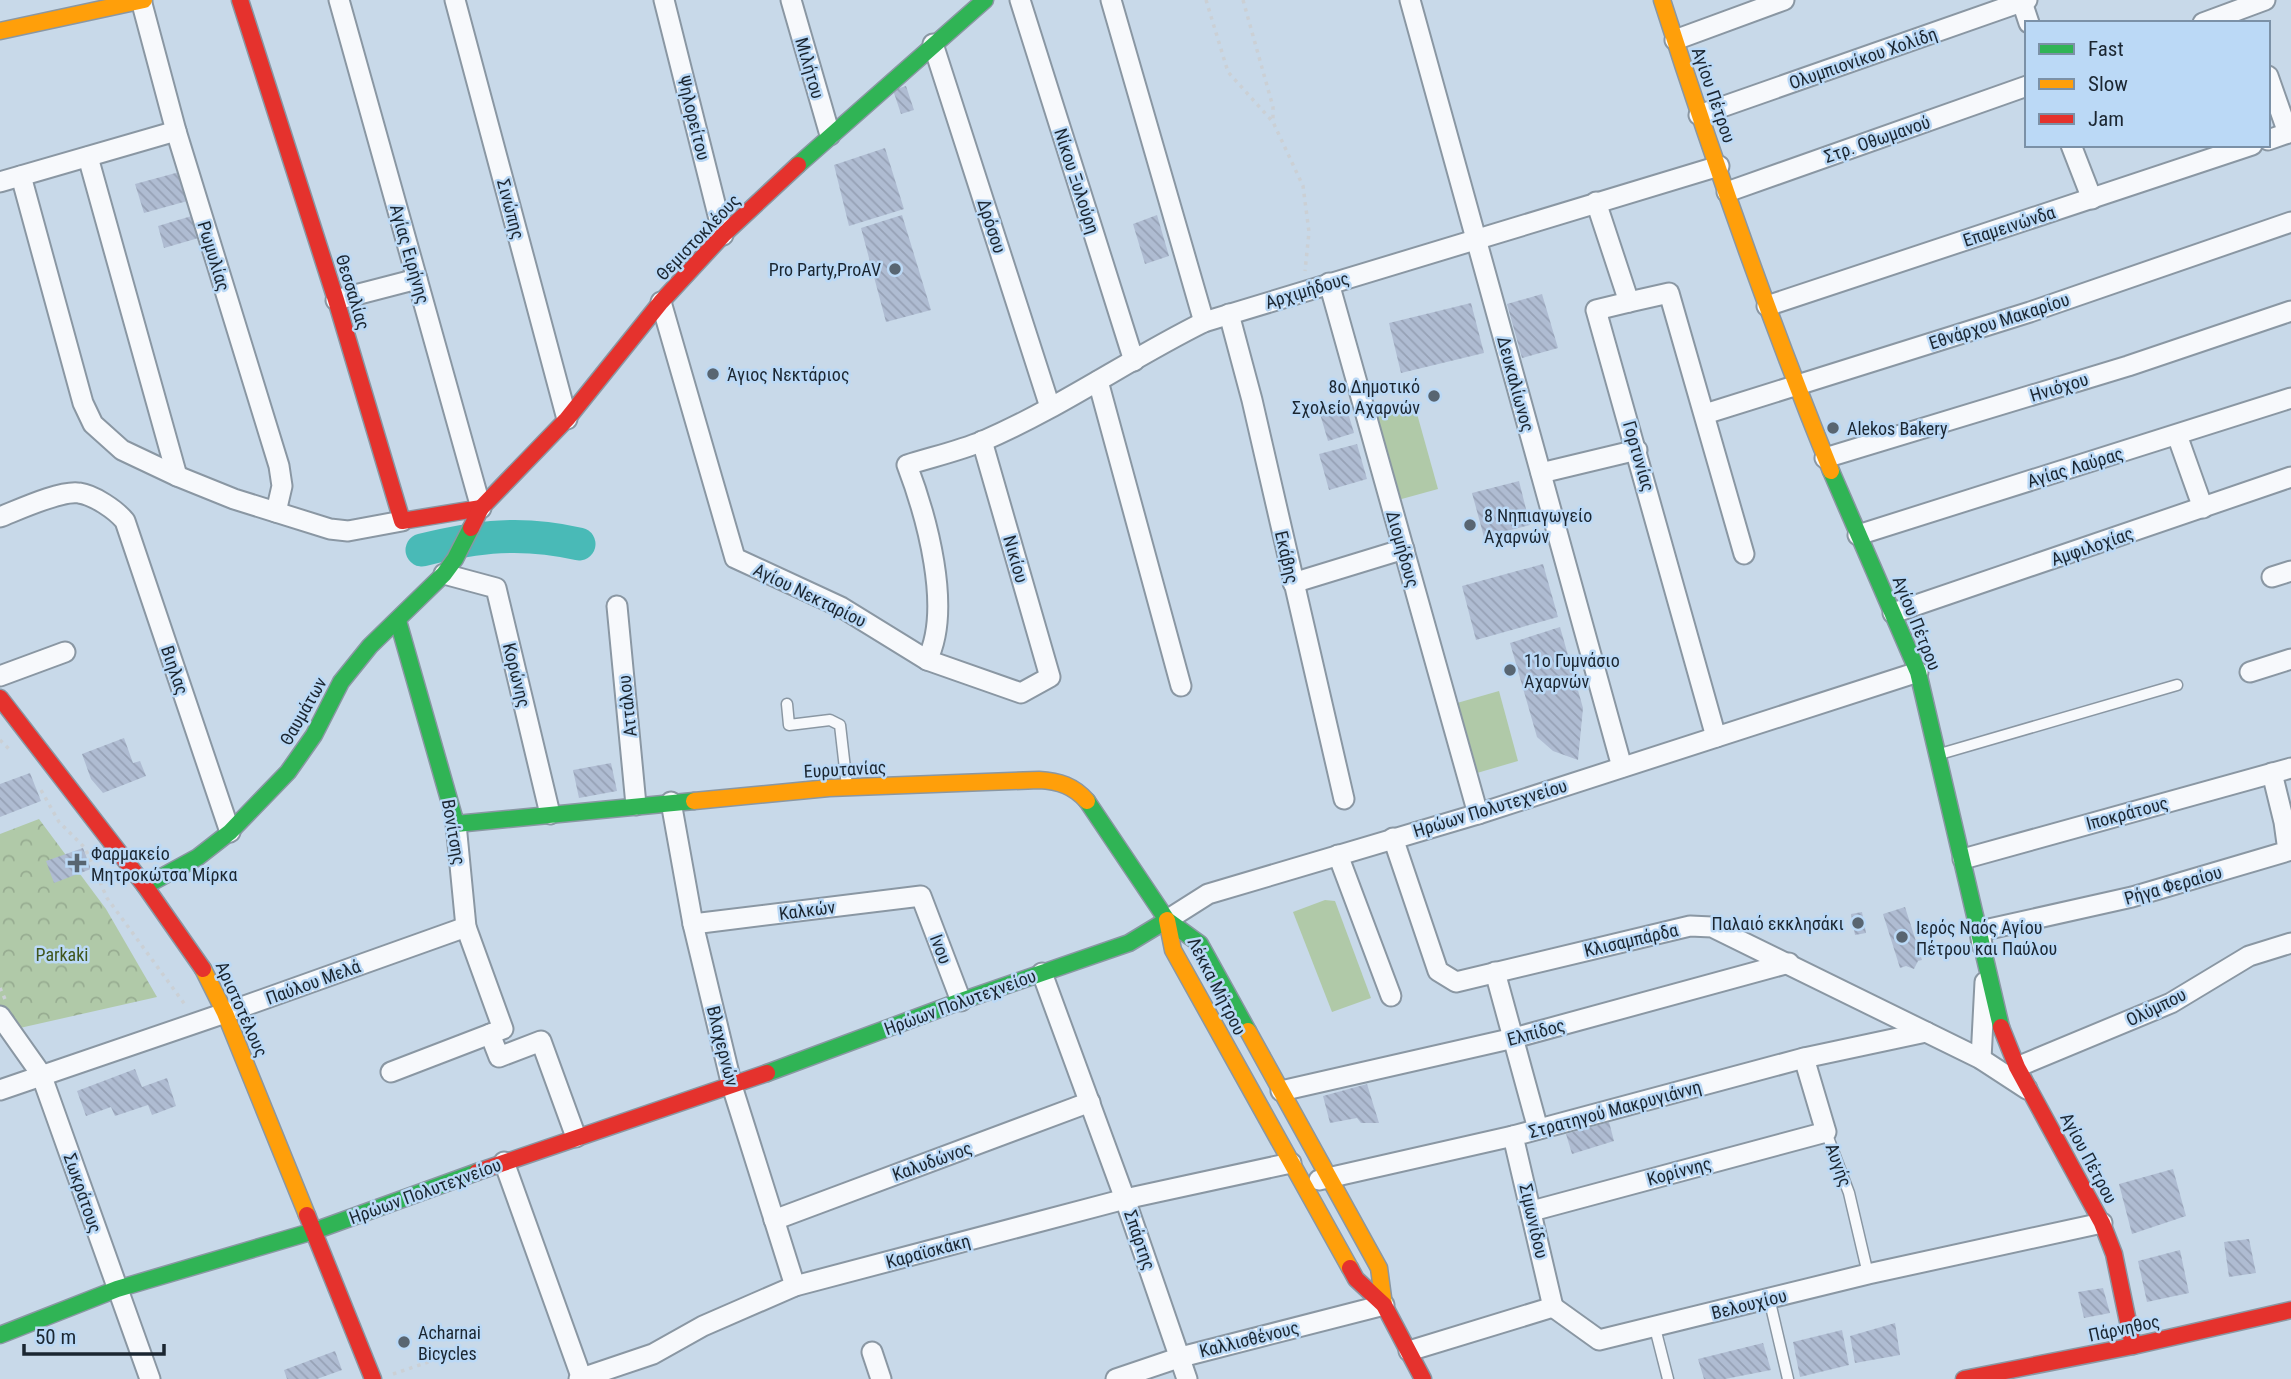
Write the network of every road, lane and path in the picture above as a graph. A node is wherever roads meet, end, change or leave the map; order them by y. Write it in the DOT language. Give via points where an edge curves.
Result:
graph roads {
  1 [pos="142,0"];
  2 [pos="240,0"];
  3 [pos="339,0"];
  4 [pos="456,0"];
  5 [pos="664,0"];
  6 [pos="791,0"];
  7 [pos="985,0"];
  8 [pos="1020,0"];
  9 [pos="1111,0"];
  10 [pos="1206,0"];
  11 [pos="1243,0"];
  12 [pos="1410,0"];
  13 [pos="1662,0"];
  14 [pos="1784,0"];
  15 [pos="2265,0"];
  16 [pos="2025,1"];
  17 [pos="2247,15"];
  18 [pos="2029,21"];
  19 [pos="2214,21"];
  20 [pos="0,31"];
  21 [pos="1675,40"];
  22 [pos="933,44"];
  23 [pos="2270,81"];
  24 [pos="2025,87"];
  25 [pos="1699,115"];
  26 [pos="1273,122"];
  27 [pos="176,131"];
  28 [pos="2290,133"];
  29 [pos="830,135"];
  30 [pos="2270,139"];
  31 [pos="2072,147"];
  32 [pos="2246,147"];
  33 [pos="88,157"];
  34 [pos="1719,166"];
  35 [pos="21,176"];
  36 [pos="0,182"];
  37 [pos="1727,192"];
  38 [pos="2092,199"];
  39 [pos="1596,202"];
  40 [pos="2291,222"];
  41 [pos="723,236"];
  42 [pos="1476,239"];
  43 [pos="417,279"];
  44 [pos="1329,283"];
  45 [pos="1308,290"];
  46 [pos="336,300"];
  47 [pos="661,302"];
  48 [pos="1629,302"];
  49 [pos="1767,306"];
  50 [pos="2291,311"];
  51 [pos="1228,314"];
  52 [pos="1204,322"];
  53 [pos="1134,361"];
  54 [pos="1098,381"];
  55 [pos="1796,386"];
  56 [pos="2291,398"];
  57 [pos="1050,407"];
  58 [pos="1705,414"];
  59 [pos="567,419"];
  60 [pos="2177,435"];
  61 [pos="982,441"];
  62 [pos="1637,450"];
  63 [pos="1825,458"];
  64 [pos="1541,473"];
  65 [pos="177,476"];
  66 [pos="2291,477"];
  67 [pos="481,508"];
  68 [pos="2203,508"];
  69 [pos="276,512"];
  70 [pos="0,517"];
  71 [pos="402,521"];
  72 [pos="470,530"];
  73 [pos="1858,535"];
  74 [pos="1404,549"];
  75 [pos="1744,554"];
  76 [pos="449,567"];
  77 [pos="1293,583"];
  78 [pos="617,606"];
  79 [pos="1893,613"];
  80 [pos="398,621"];
  81 [pos="65,652"];
  82 [pos="2291,659"];
  83 [pos="927,660"];
  84 [pos="2250,672"];
  85 [pos="1919,673"];
  86 [pos="0,676"];
  87 [pos="1050,677"];
  88 [pos="2177,685"];
  89 [pos="1181,686"];
  90 [pos="0,698"];
  91 [pos="787,704"];
  92 [pos="1716,737"];
  93 [pos="0,740"];
  94 [pos="1936,755"];
  95 [pos="15,756"];
  96 [pos="1622,767"];
  97 [pos="2281,770"];
  98 [pos="36,782"];
  99 [pos="847,787"];
  100 [pos="1344,799"];
  101 [pos="671,802"];
  102 [pos="636,805"];
  103 [pos="550,814"];
  104 [pos="1478,814"];
  105 [pos="457,824"];
  106 [pos="230,832"];
  107 [pos="1393,838"];
  108 [pos="1338,855"];
  109 [pos="1963,859"];
  110 [pos="145,886"];
  111 [pos="921,896"];
  112 [pos="1167,920"];
  113 [pos="693,924"];
  114 [pos="466,927"];
  115 [pos="1980,932"];
  116 [pos="2291,943"];
  117 [pos="1789,963"];
  118 [pos="1494,972"];
  119 [pos="1042,973"];
  120 [pos="0,988"];
  121 [pos="1391,996"];
  122 [pos="961,1001"];
  123 [pos="3,1007"];
  124 [pos="187,1009"];
  125 [pos="225,1013"];
  126 [pos="1926,1032"];
  127 [pos="490,1034"];
  128 [pos="1514,1038"];
  129 [pos="1804,1058"];
  130 [pos="1981,1059"];
  131 [pos="2017,1067"];
  132 [pos="391,1072"];
  133 [pos="41,1074"];
  134 [pos="732,1086"];
  135 [pos="0,1090"];
  136 [pos="1281,1091"];
  137 [pos="1090,1102"];
  138 [pos="2044,1114"];
  139 [pos="1538,1129"];
  140 [pos="1826,1132"];
  141 [pos="1513,1136"];
  142 [pos="576,1137"];
  143 [pos="505,1162"];
  144 [pos="1291,1163"];
  145 [pos="1329,1177"];
  146 [pos="1303,1185"];
  147 [pos="1125,1199"];
  148 [pos="1532,1211"];
  149 [pos="774,1220"];
  150 [pos="2102,1223"];
  151 [pos="314,1231"];
  152 [pos="1868,1274"];
  153 [pos="795,1286"];
  154 [pos="117,1289"];
  155 [pos="1769,1298"];
  156 [pos="1384,1305"];
  157 [pos="1553,1307"];
  158 [pos="2291,1310"];
  159 [pos="1654,1328"];
  160 [pos="0,1335"];
  161 [pos="2133,1346"];
  162 [pos="1409,1350"];
  163 [pos="872,1352"];
  164 [pos="446,1356"];
  165 [pos="1181,1357"];
  166 [pos="381,1377"];
  167 [pos="150,1379"];
  168 [pos="581,1379"];
  169 [pos="881,1379"];
  170 [pos="1116,1379"];
  171 [pos="1187,1379"];
  172 [pos="1423,1379"];
  173 [pos="1668,1379"];
  174 [pos="1788,1379"];
  175 [pos="1964,1379"];
  1 -- 20 [label="street"];
  1 -- 27 [label="street, Ρωμυλίας"];
  2 -- 46 [label="street, Θεσσαλίας"];
  3 -- 43 [label="street, Αγίας Ειρήνης"];
  4 -- 59 [label="street, Σινώπης"];
  5 -- 41 [label="street, Ψηλορείτου"];
  6 -- 29 [label="street, Μιλήτου"];
  7 -- 22 [label="street, Θεμιστοκλέους"];
  8 -- 53 [label="street, Νίκου Ξυλούρη"];
  9 -- 52 [label="street"];
  10 -- 26 [label="path" via="1228,72"];
  11 -- 26 [label="path" via="1273,107"];
  12 -- 42 [label="street, Δευκαλίωνος"];
  13 -- 21 [label="street, Αγίου Πέτρου"];
  14 -- 21 [label="street"];
  15 -- 17 [label="street"];
  16 -- 18 [label="street"];
  16 -- 25 [label="street, Ολυμπιονίκου Χολίδη"];
  17 -- 19 [label="street"];
  21 -- 25 [label="street, Αγίου Πέτρου"];
  22 -- 29 [label="street, Θεμιστοκλέους"];
  22 -- 57 [label="street, Δρόσου"];
  23 -- 28 [label="street"];
  24 -- 37 [label="street, Στρ. Οθωμανού"];
  25 -- 34 [label="street, Αγίου Πέτρου"];
  26 -- 45 [label="path" via="1303,186 1309,232"];
  27 -- 33 [label="street"];
  27 -- 69 [label="street, Ρωμυλίας" via="279,466 282,486"];
  28 -- 30 [label="street"];
  29 -- 41 [label="street, Θεμιστοκλέους"];
  31 -- 38 [label="street"];
  32 -- 38 [label="street, Επαμεινώνδα"];
  33 -- 35 [label="street"];
  33 -- 65 [label="street"];
  34 -- 37 [label="street, Αγίου Πέτρου"];
  34 -- 39 [label="street, Αρχιμήδους"];
  35 -- 36 [label="street"];
  35 -- 65 [label="street" via="83,403 93,424 122,450"];
  37 -- 49 [label="street, Αγίου Πέτρου"];
  38 -- 49 [label="street, Επαμεινώνδα"];
  39 -- 42 [label="street, Αρχιμήδους"];
  39 -- 48 [label="street"];
  40 -- 55 [label="street, Εθνάρχου Μακαρίου"];
  41 -- 47 [label="street, Θεμιστοκλέους"];
  42 -- 44 [label="street, Αρχιμήδους"];
  42 -- 64 [label="street, Δευκαλίωνος"];
  43 -- 46 [label="street"];
  43 -- 67 [label="street, Αγίας Ειρήνης"];
  44 -- 45 [label="street, Αρχιμήδους"];
  44 -- 74 [label="street, Διομήδους"];
  45 -- 51 [label="street, Αρχιμήδους"];
  46 -- 71 [label="street, Θεσσαλίας"];
  47 -- 59 [label="street, Θεμιστοκλέους"];
  47 -- 83 [label="street, Αγίου Νεκταρίου" via="735,558 841,607"];
  48 -- 58 [label="street" via="1669,293"];
  48 -- 62 [label="street, Γορτυνίας" via="1597,310"];
  49 -- 55 [label="street, Αγίου Πέτρου"];
  50 -- 63 [label="street, Ηνιόχου"];
  51 -- 52 [label="street, Αρχιμήδους"];
  51 -- 77 [label="street, Εκάβης"];
  52 -- 53 [label="street, Αρχιμήδους"];
  53 -- 54 [label="street, Αρχιμήδους"];
  54 -- 57 [label="street, Αρχιμήδους"];
  54 -- 89 [label="street"];
  55 -- 58 [label="street, Εθνάρχου Μακαρίου"];
  55 -- 63 [label="street, Αγίου Πέτρου"];
  56 -- 60 [label="street, Αγίας Λαύρας"];
  57 -- 61 [label="street, Αρχιμήδους"];
  58 -- 75 [label="street"];
  59 -- 67 [label="street, Θεμιστοκλέους"];
  60 -- 68 [label="street"];
  60 -- 73 [label="street, Αγίας Λαύρας"];
  61 -- 83 [label="street, Αρχιμήδους" via="907,465 936,569 936,625"];
  61 -- 87 [label="street, Νικίου"];
  62 -- 64 [label="street"];
  62 -- 92 [label="street, Γορτυνίας"];
  63 -- 73 [label="street, Αγίου Πέτρου"];
  64 -- 96 [label="street, Δευκαλίωνος"];
  65 -- 69 [label="street"];
  66 -- 68 [label="street, Αμφιλοχίας"];
  67 -- 71 [label="street"];
  67 -- 72 [label="street, Θεμιστοκλέους"];
  68 -- 79 [label="street, Αμφιλοχίας"];
  69 -- 71 [label="street" via="348,531"];
  70 -- 106 [label="street, Βιηλας" via="53,497 79,493 116,510 125,521"];
  72 -- 76 [label="street, Θαυμάτων"];
  73 -- 79 [label="street, Αγίου Πέτρου"];
  74 -- 77 [label="street"];
  74 -- 104 [label="street, Διομήδους"];
  76 -- 80 [label="street, Θαυμάτων"];
  76 -- 103 [label="street, Κορώνης" via="496,588"];
  77 -- 100 [label="street, Εκάβης"];
  78 -- 102 [label="street, Αττάλου"];
  79 -- 85 [label="street, Αγίου Πέτρου"];
  80 -- 105 [label="street, Βονίτσης"];
  80 -- 106 [label="street, Θαυμάτων" via="341,682 314,735 288,772"];
  81 -- 86 [label="street"];
  82 -- 84 [label="street"];
  83 -- 87 [label="street, Αγίου Νεκταρίου" via="1021,693"];
  85 -- 92 [label="street, Ηρώων Πολυτεχνείου"];
  85 -- 94 [label="street, Αγίου Πέτρου"];
  88 -- 94 [label="lane"];
  90 -- 110 [label="street, Αριστοτέλους"];
  91 -- 99 [label="lane" via="789,725 830,720 840,725"];
  92 -- 96 [label="street, Ηρώων Πολυτεχνείου"];
  93 -- 95 [label="path"];
  94 -- 109 [label="street, Αγίου Πέτρου"];
  96 -- 104 [label="street, Ηρώων Πολυτεχνείου"];
  97 -- 109 [label="street, Ιποκράτους"];
  97 -- 115 [label="street, Ρήγα Φεραίου" via="2288,851 2132,897"];
  98 -- 124 [label="path" via="60,822 86,848 107,898"];
  99 -- 101 [label="street, Ευρυτανίας"];
  99 -- 112 [label="street, Ευρυτανίας" via="1064,782 1087,801"];
  101 -- 102 [label="street, Ευρυτανίας"];
  101 -- 113 [label="street, Βλαχερνών"];
  102 -- 103 [label="street, Ευρυτανίας"];
  103 -- 105 [label="street, Ευρυτανίας"];
  104 -- 107 [label="street, Ηρώων Πολυτεχνείου"];
  105 -- 114 [label="street, Βονίτσης"];
  106 -- 110 [label="street, Θαυμάτων" via="198,857"];
  107 -- 108 [label="street, Ηρώων Πολυτεχνείου"];
  107 -- 118 [label="street, Κλισαμπάρδα" via="1438,971 1456,982"];
  108 -- 112 [label="street, Ηρώων Πολυτεχνείου" via="1208,894"];
  108 -- 121 [label="street"];
  109 -- 115 [label="street, Αγίου Πέτρου"];
  110 -- 125 [label="street, Αριστοτέλους" via="201,965"];
  111 -- 113 [label="street, Καλκών"];
  111 -- 122 [label="street, Ινου"];
  112 -- 119 [label="street, Ηρώων Πολυτεχνείου" via="1129,943"];
  112 -- 136 [label="street, Λέκκα Μήτρου" via="1200,944"];
  112 -- 144 [label="street, Λέκκα Μήτρου" via="1173,950"];
  113 -- 134 [label="street, Βλαχερνών"];
  114 -- 125 [label="street, Παύλου Μελά"];
  114 -- 127 [label="street, Βονίτσης" via="503,1029"];
  115 -- 130 [label="street" via="1986,973"];
  115 -- 131 [label="street, Αγίου Πέτρου" via="2003,1034"];
  116 -- 131 [label="street, Ολύμπου" via="2249,956 2171,1003"];
  117 -- 118 [label="street, Κλισαμπάρδα" via="1712,927 1690,926"];
  117 -- 126 [label="street, Κλισαμπάρδα"];
  117 -- 128 [label="street, Ελπίδος"];
  118 -- 128 [label="street"];
  119 -- 122 [label="street, Ηρώων Πολυτεχνείου"];
  119 -- 137 [label="street, Σπάρτης"];
  120 -- 123 [label="path"];
  122 -- 134 [label="street, Ηρώων Πολυτεχνείου"];
  123 -- 133 [label="street, Σωκράτους"];
  125 -- 133 [label="street, Παύλου Μελά"];
  125 -- 151 [label="street, Αριστοτέλους"];
  126 -- 129 [label="street, Στρατηγού Μακρυγιάννη"];
  126 -- 130 [label="street, Κλισαμπάρδα"];
  127 -- 132 [label="street"];
  127 -- 142 [label="street" via="499,1057 541,1041"];
  128 -- 136 [label="street, Ελπίδος"];
  128 -- 139 [label="street"];
  129 -- 139 [label="street, Στρατηγού Μακρυγιάννη"];
  129 -- 140 [label="street, Αυγής"];
  130 -- 138 [label="street, Κλισαμπάρδα" via="2031,1092"];
  131 -- 138 [label="street, Αγίου Πέτρου"];
  133 -- 135 [label="street, Παύλου Μελά"];
  133 -- 154 [label="street, Σωκράτους"];
  134 -- 142 [label="street, Ηρώων Πολυτεχνείου"];
  134 -- 149 [label="street, Βλαχερνών"];
  136 -- 145 [label="street, Λέκκα Μήτρου"];
  137 -- 147 [label="street, Σπάρτης"];
  137 -- 149 [label="street, Καλυδώνος"];
  138 -- 150 [label="street, Αγίου Πέτρου"];
  139 -- 141 [label="street, Στρατηγού Μακρυγιάννη"];
  140 -- 148 [label="street, Κορίννης"];
  140 -- 152 [label="lane, Αυγής" via="1849,1193"];
  141 -- 145 [label="street, Στρατηγού Μακρυγιάννη"];
  141 -- 148 [label="street, Σιμωνίδου"];
  142 -- 143 [label="street, Ηρώων Πολυτεχνείου"];
  143 -- 151 [label="street, Ηρώων Πολυτεχνείου"];
  143 -- 168 [label="street"];
  144 -- 146 [label="street, Λέκκα Μήτρου"];
  144 -- 147 [label="street, Καραϊσκάκη"];
  145 -- 146 [label="street, Στρατηγού Μακρυγιάννη"];
  145 -- 156 [label="street, Λέκκα Μήτρου" via="1379,1268"];
  146 -- 156 [label="street, Λέκκα Μήτρου" via="1356,1279"];
  147 -- 153 [label="street, Καραϊσκάκη"];
  147 -- 165 [label="street, Σπάρτης"];
  148 -- 157 [label="street, Σιμωνίδου"];
  149 -- 153 [label="street, Βλαχερνών"];
  150 -- 152 [label="street, Βελουχίου"];
  150 -- 161 [label="street, Αγίου Πέτρου" via="2114,1254"];
  151 -- 154 [label="street, Ηρώων Πολυτεχνείου"];
  151 -- 166 [label="street, Αριστοτέλους"];
  152 -- 155 [label="street, Βελουχίου"];
  153 -- 168 [label="street, Καραϊσκάκη" via="703,1326 653,1354"];
  154 -- 160 [label="street, Ηρώων Πολυτεχνείου"];
  154 -- 167 [label="street, Σωκράτους"];
  155 -- 159 [label="street, Βελουχίου"];
  155 -- 174 [label="lane"];
  156 -- 162 [label="street, Λέκκα Μήτρου"];
  156 -- 165 [label="street, Καλλισθένους"];
  157 -- 159 [label="street, Βελουχίου" via="1599,1340"];
  157 -- 162 [label="street"];
  158 -- 161 [label="street, Πάρνηθος"];
  159 -- 173 [label="lane"];
  161 -- 175 [label="street, Πάρνηθος"];
  162 -- 172 [label="street, Λέκκα Μήτρου"];
  163 -- 169 [label="street"];
  164 -- 166 [label="path"];
  165 -- 170 [label="street, Καλλισθένους"];
  165 -- 171 [label="street, Σπάρτης"];
}
